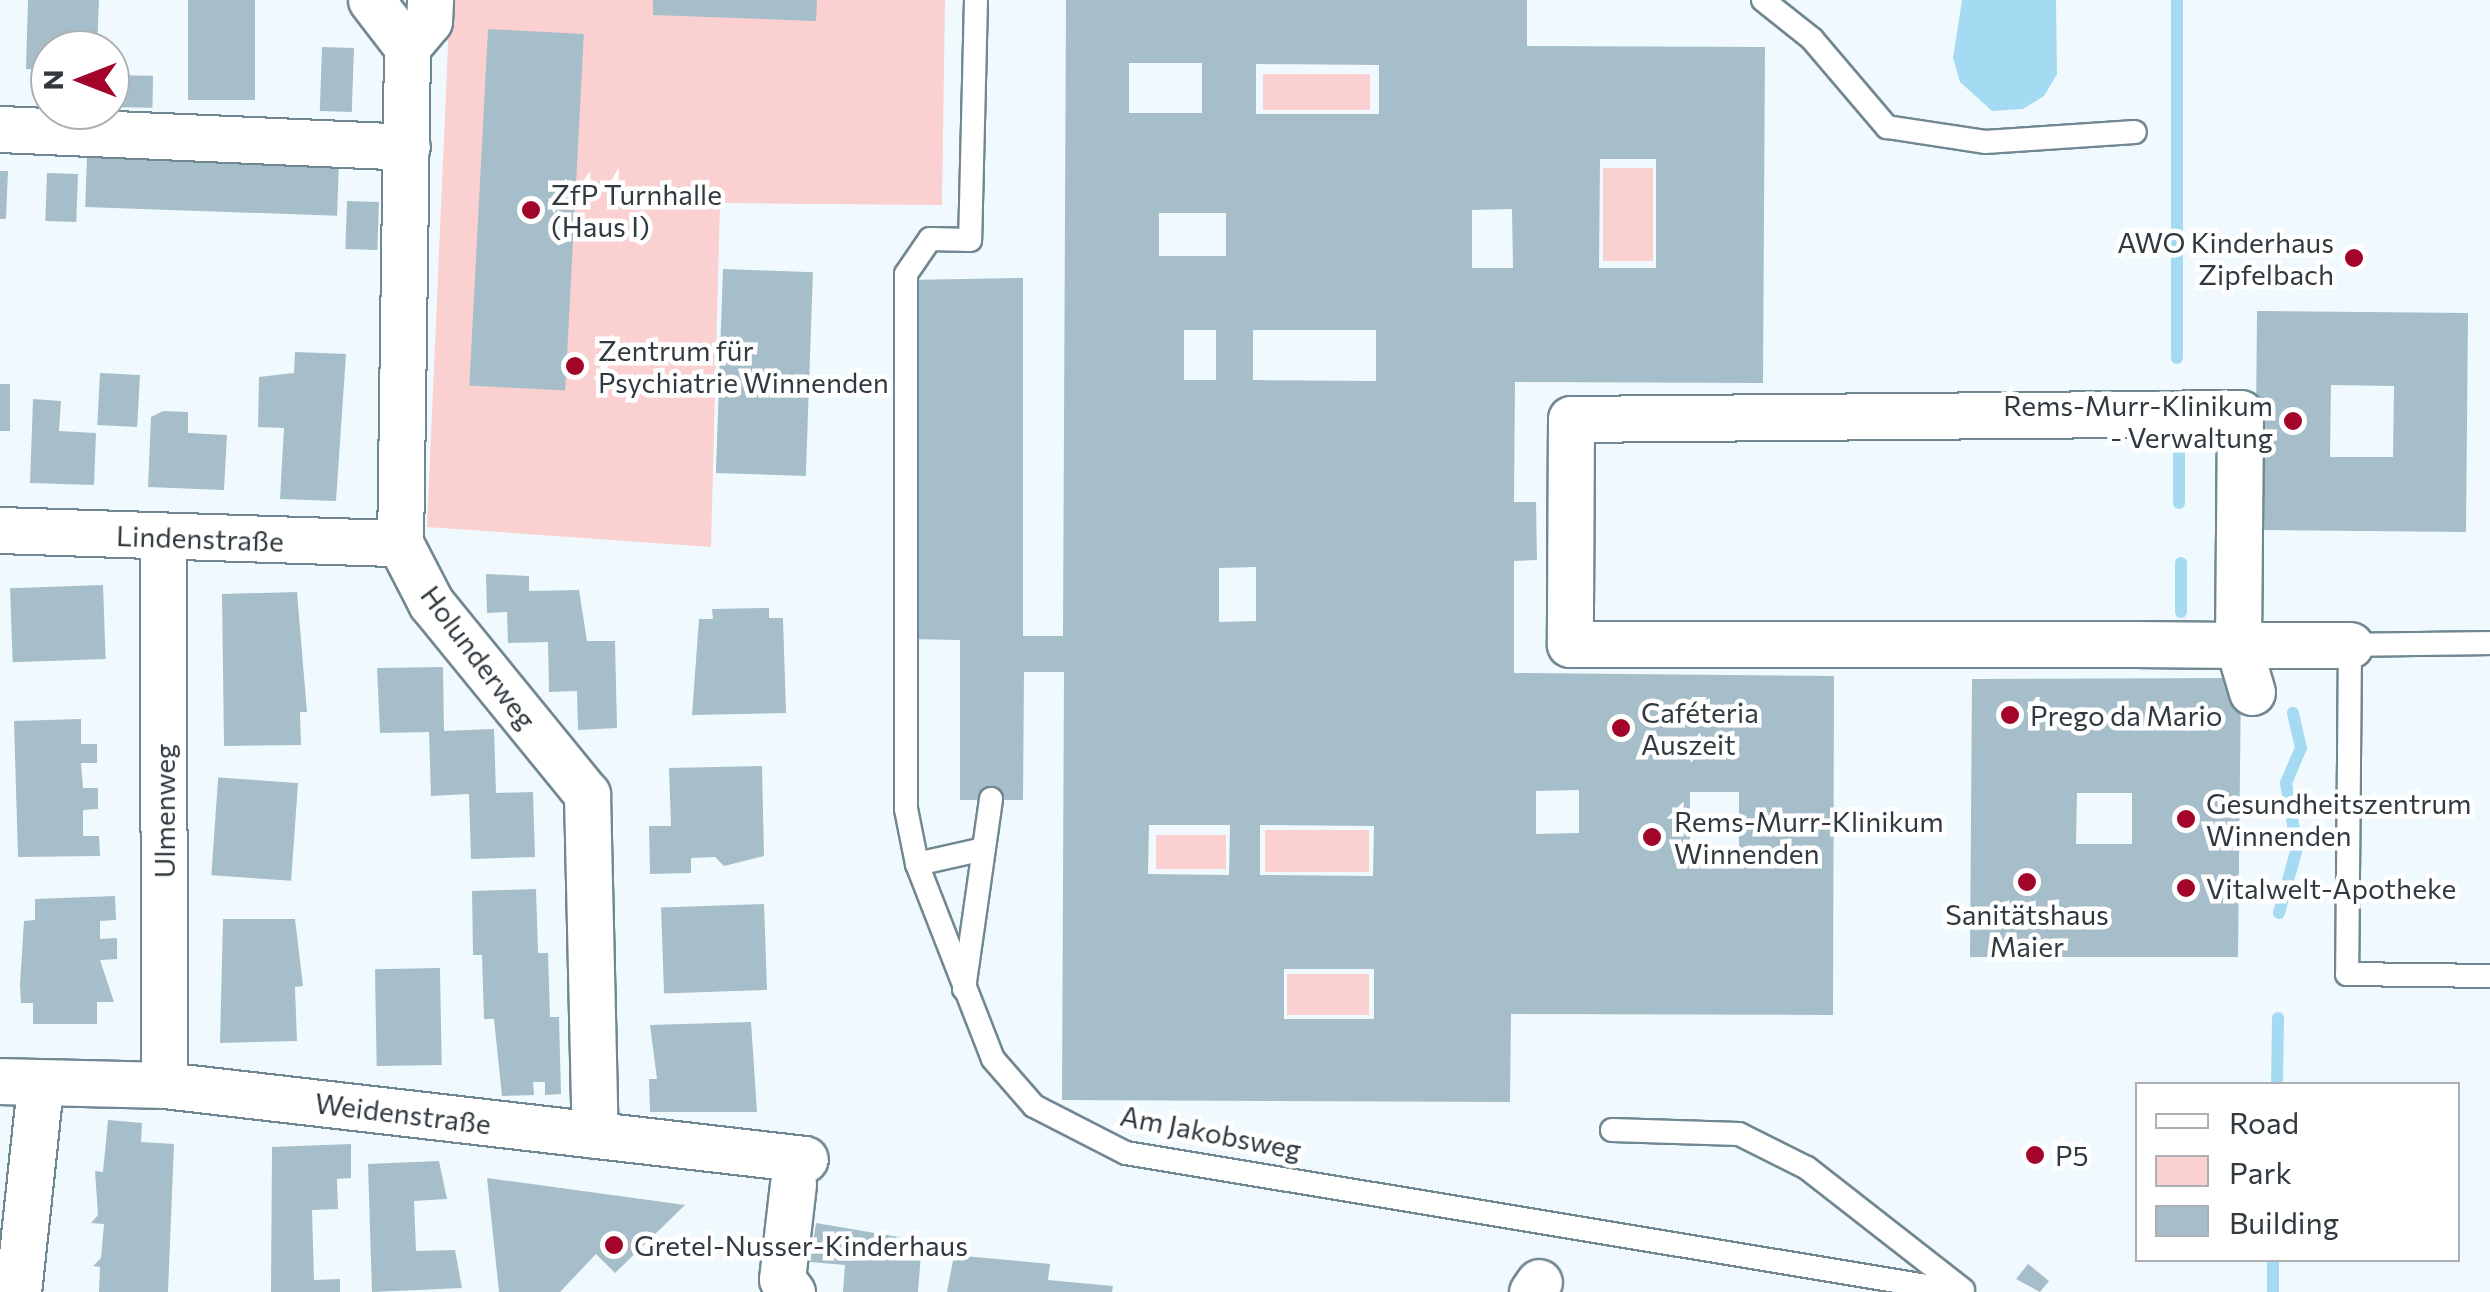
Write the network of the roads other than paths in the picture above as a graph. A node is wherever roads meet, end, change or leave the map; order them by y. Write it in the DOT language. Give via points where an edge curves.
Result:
graph roads {
  1 [pos="371,0"];
  2 [pos="430,0"];
  3 [pos="976,0"];
  4 [pos="1763,0"];
  5 [pos="407,47"];
  6 [pos="0,129"];
  7 [pos="2136,132"];
  8 [pos="406,148"];
  9 [pos="0,530"];
  10 [pos="163,538"];
  11 [pos="400,543"];
  12 [pos="2490,643"];
  13 [pos="2238,645"];
  14 [pos="2350,645"];
  15 [pos="2252,692"];
  16 [pos="991,800"];
  17 [pos="979,850"];
  18 [pos="917,864"];
  19 [pos="2490,976"];
  20 [pos="964,998"];
  21 [pos="20,1083"];
  22 [pos="164,1084"];
  23 [pos="1612,1130"];
  24 [pos="595,1135"];
  25 [pos="18,1292"];
  26 [pos="792,1292"];
  27 [pos="1964,1292"];
  1 -- 5 [label="street"];
  2 -- 5 [label="street, Holunderweg" via="428,21"];
  3 -- 18 [label="lane, Am Jakobsweg" via="970,240 930,240 906,274 906,809"];
  4 -- 7 [label="lane" via="1812,38 1888,127 1984,142"];
  5 -- 8 [label="street, Holunderweg"];
  6 -- 8 [label="street"];
  8 -- 11 [label="street, Holunderweg"];
  9 -- 10 [label="street, Lindenstraße"];
  10 -- 11 [label="street, Lindenstraße"];
  10 -- 22 [label="street, Ulmenweg"];
  11 -- 24 [label="street, Holunderweg" via="431,603 586,794"];
  12 -- 14 [label="lane"];
  13 -- 13 [label="street" via="2240,413 1571,418 1570,644"];
  13 -- 14 [label="street"];
  13 -- 15 [label="street"];
  14 -- 19 [label="lane" via="2347,974"];
  16 -- 17 [label="lane"];
  17 -- 18 [label="lane"];
  17 -- 20 [label="lane"];
  18 -- 20 [label="lane, Am Jakobsweg"];
  20 -- 27 [label="lane, Am Jakobsweg" via="992,1059 1034,1106 1126,1153"];
  21 -- 22 [label="street, Weidenstraße"];
  21 -- 25 [label="street"];
  22 -- 24 [label="street, Weidenstraße"];
  23 -- 27 [label="lane" via="1739,1134 1807,1168"];
  24 -- 26 [label="street, Weidenstraße" via="799,1172 782,1278"];
}
